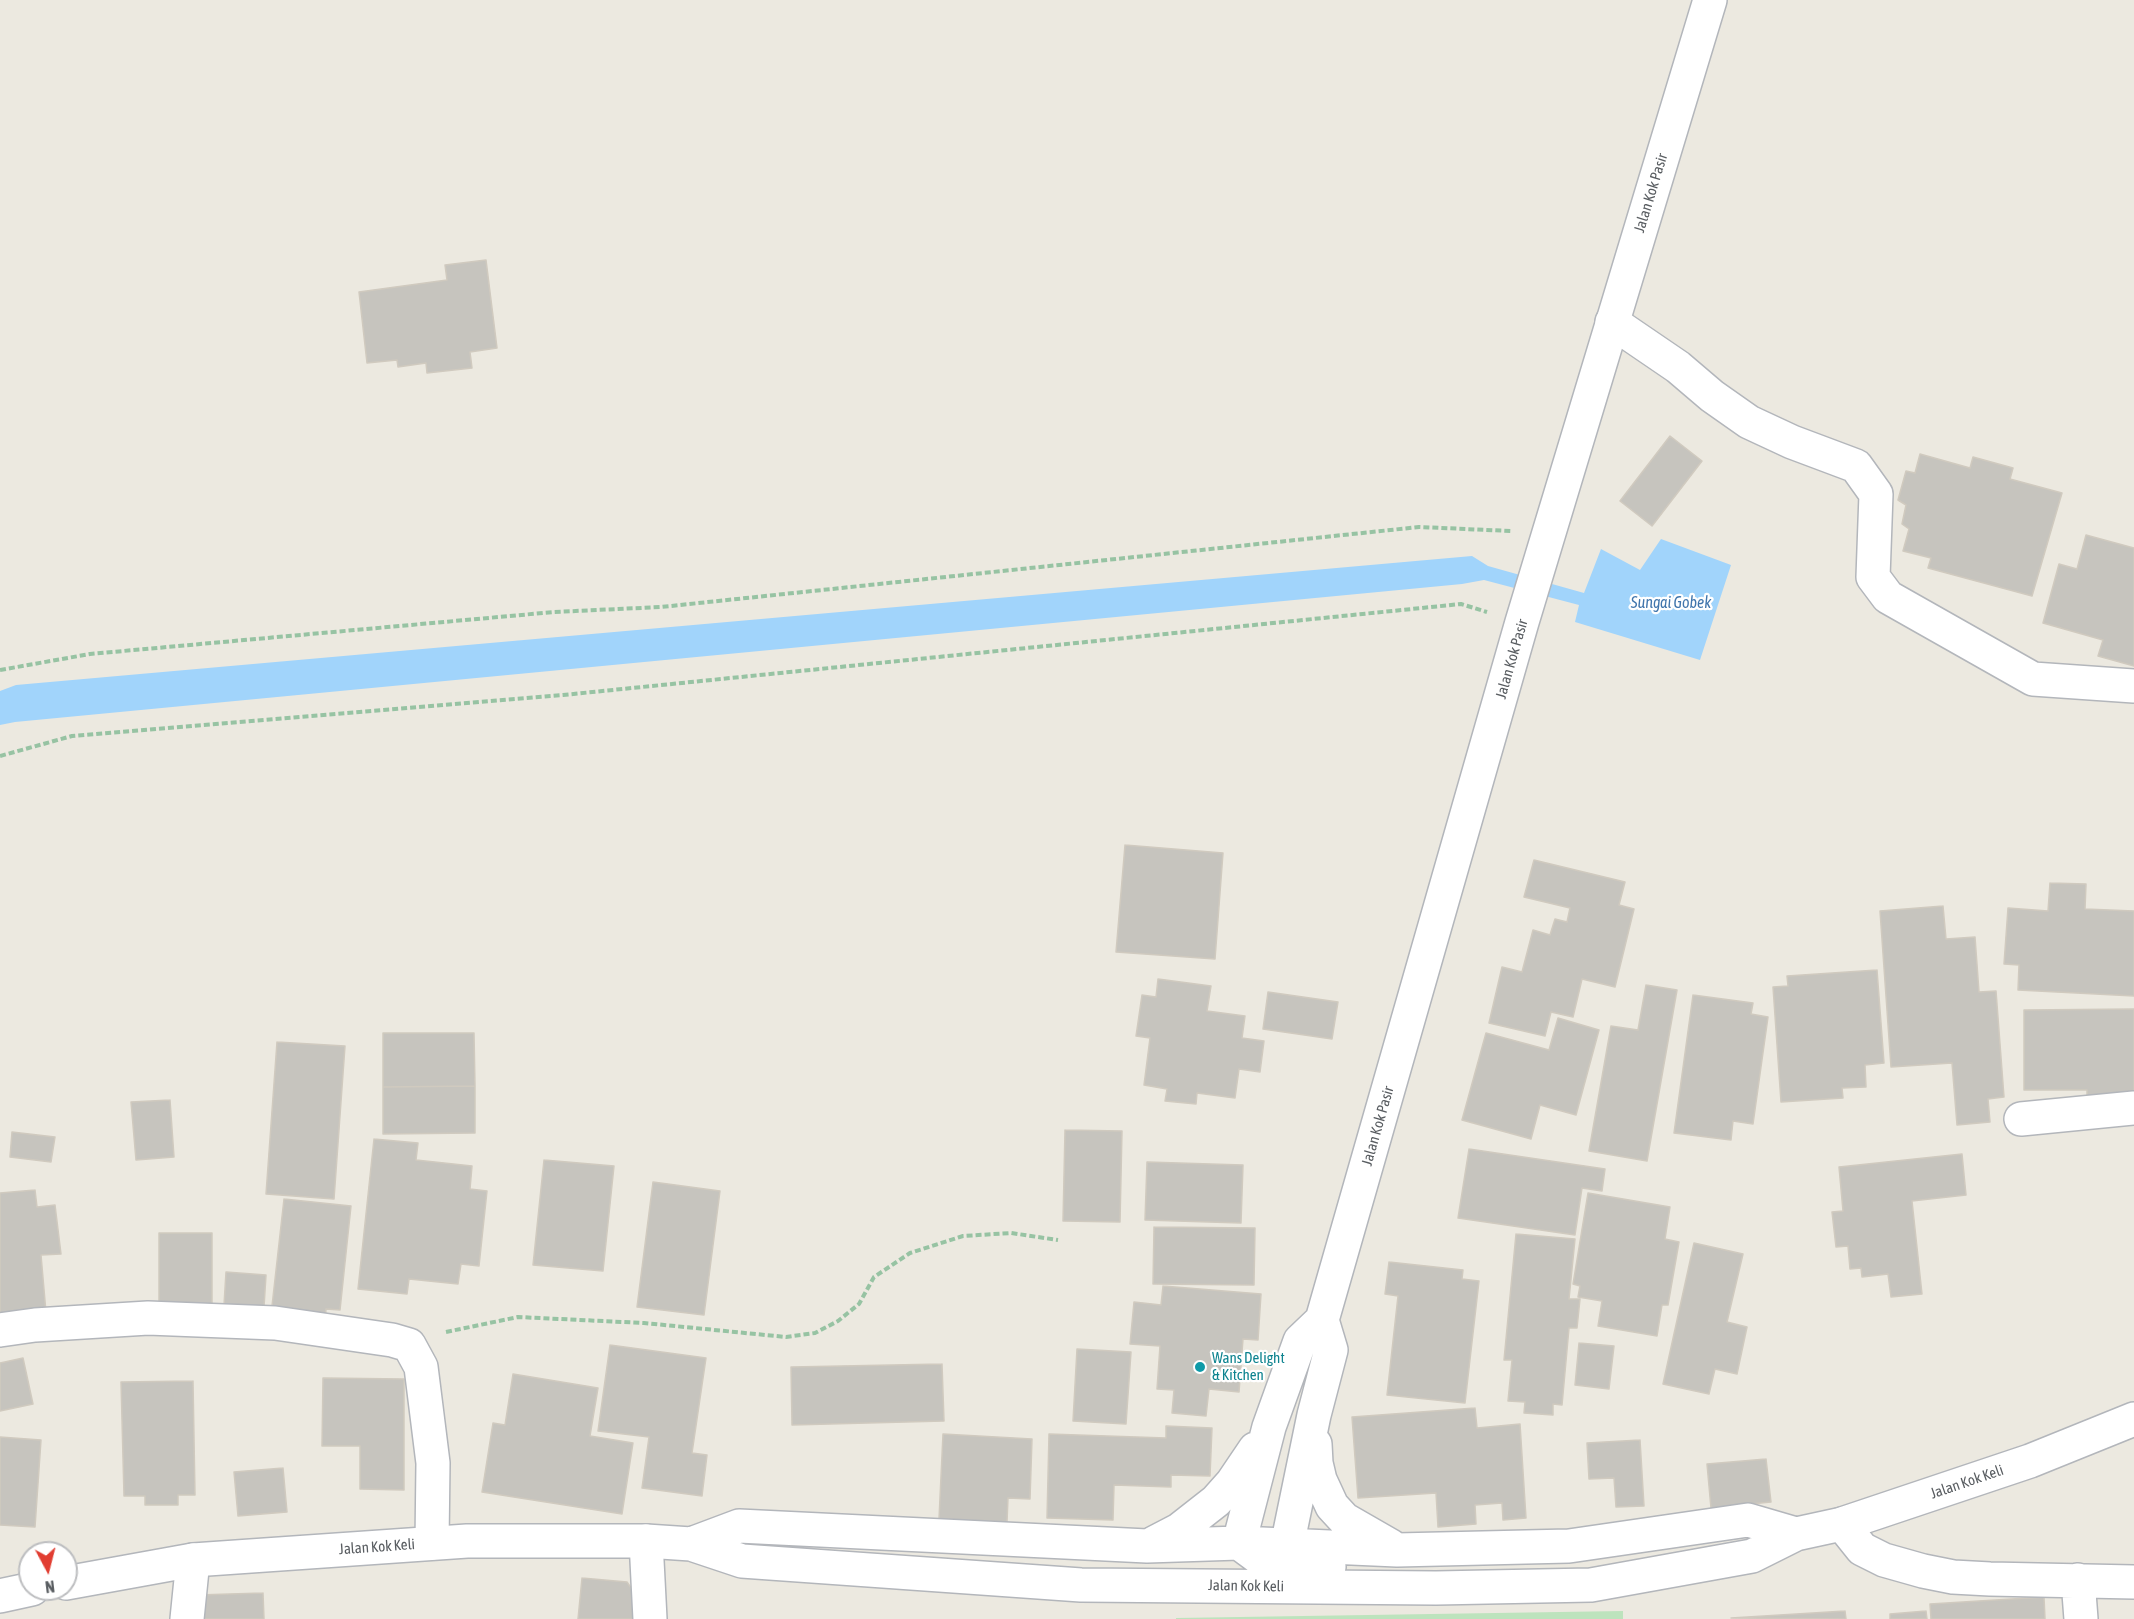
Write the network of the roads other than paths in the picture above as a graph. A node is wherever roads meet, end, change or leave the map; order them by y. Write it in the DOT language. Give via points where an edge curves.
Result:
graph roads {
  1 [pos="1710,0"];
  2 [pos="1612,322"];
  3 [pos="2134,686"];
  4 [pos="2134,1108"];
  5 [pos="2021,1119"];
  6 [pos="1322,1320"];
  7 [pos="0,1330"];
  8 [pos="1314,1415"];
  9 [pos="2134,1419"];
  10 [pos="1269,1427"];
  11 [pos="1842,1524"];
  12 [pos="1796,1534"];
  13 [pos="646,1541"];
  14 [pos="432,1543"];
  15 [pos="691,1544"];
  16 [pos="1147,1546"];
  17 [pos="1263,1550"];
  18 [pos="1397,1550"];
  19 [pos="193,1560"];
  20 [pos="2078,1580"];
  21 [pos="78,1581"];
  22 [pos="2134,1582"];
  23 [pos="1081,1585"];
  24 [pos="1436,1588"];
  25 [pos="18,1592"];
  26 [pos="0,1596"];
  27 [pos="187,1619"];
  28 [pos="650,1619"];
  29 [pos="2081,1619"];
  1 -- 2 [label="street, Jalan Kok Pasir"];
  2 -- 3 [label="street" via="1749,422 1856,466 1876,494 1873,577 1888,597 2034,679"];
  2 -- 6 [label="street, Jalan Kok Pasir"];
  4 -- 5 [label="street"];
  6 -- 8 [label="street" via="1331,1350"];
  6 -- 10 [label="street" via="1300,1341"];
  7 -- 14 [label="street" via="148,1318 275,1323 409,1345 421,1367 433,1463"];
  8 -- 17 [label="street"];
  8 -- 18 [label="street" via="1316,1463 1332,1506 1344,1519"];
  9 -- 11 [label="street, Jalan Kok Keli" via="2030,1461"];
  10 -- 16 [label="street" via="1216,1501 1179,1530"];
  10 -- 17 [label="street"];
  11 -- 12 [label="street, Jalan Kok Keli"];
  11 -- 20 [label="street" via="1862,1548 1904,1567 1962,1577"];
  12 -- 18 [label="street, Jalan Kok Keli" via="1748,1520 1569,1546"];
  12 -- 24 [label="street, Jalan Kok Keli" via="1752,1556 1591,1585"];
  13 -- 14 [label="street, Jalan Kok Keli"];
  13 -- 15 [label="street, Jalan Kok Keli"];
  13 -- 28 [label="street"];
  14 -- 19 [label="street, Jalan Kok Keli"];
  15 -- 16 [label="street, Jalan Kok Keli" via="739,1526"];
  15 -- 23 [label="street, Jalan Kok Keli" via="742,1561"];
  16 -- 17 [label="street, Jalan Kok Keli"];
  17 -- 18 [label="street, Jalan Kok Keli"];
  17 -- 23 [label="street" via="1246,1565 1125,1568"];
  17 -- 24 [label="street" via="1278,1563 1387,1570"];
  19 -- 21 [label="street, Jalan Kok Keli"];
  19 -- 27 [label="street"];
  20 -- 22 [label="street"];
  20 -- 29 [label="street"];
  23 -- 24 [label="street, Jalan Kok Keli"];
  25 -- 26 [label="street"];
}
